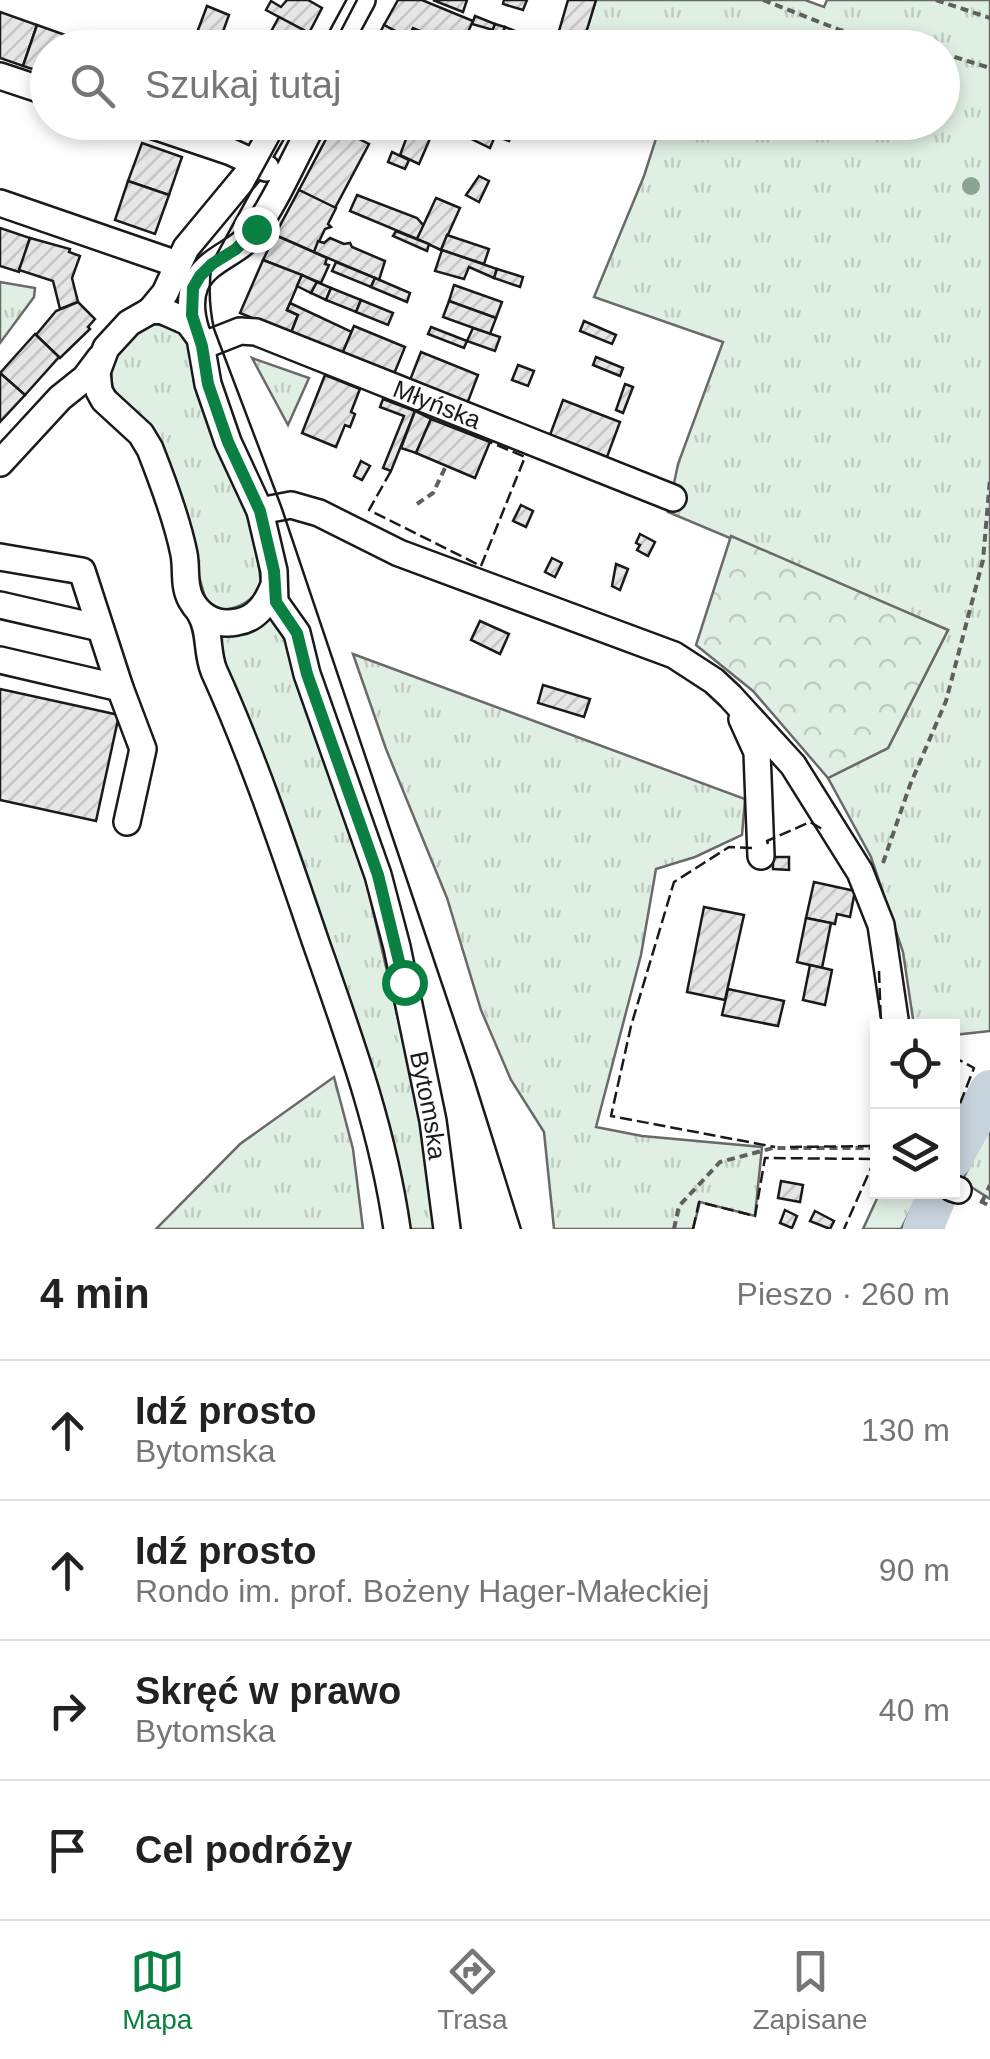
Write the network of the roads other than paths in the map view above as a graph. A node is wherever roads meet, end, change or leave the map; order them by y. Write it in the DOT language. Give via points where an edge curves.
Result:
graph roads {
  1 [pos="362,0"];
  2 [pos="346,30"];
  3 [pos="0,76"];
  4 [pos="30,86"];
  5 [pos="193,140"];
  6 [pos="268,140"];
  7 [pos="304,140"];
  8 [pos="255,162"];
  9 [pos="284,178"];
  10 [pos="0,203"];
  11 [pos="177,264"];
  12 [pos="150,311"];
  13 [pos="199,338"];
  14 [pos="100,358"];
  15 [pos="113,408"];
  16 [pos="49,412"];
  17 [pos="0,464"];
  18 [pos="673,498"];
  19 [pos="260,511"];
  20 [pos="0,557"];
  21 [pos="274,586"];
  22 [pos="0,605"];
  23 [pos="200,613"];
  24 [pos="100,628"];
  25 [pos="0,660"];
  26 [pos="120,688"];
  27 [pos="730,696"];
  28 [pos="128,822"];
  29 [pos="761,856"];
  30 [pos="895,1019"];
  31 [pos="397,1229"];
  32 [pos="447,1229"];
  1 -- 2 [label="street"];
  3 -- 4 [label="street"];
  5 -- 8 [label="street"];
  6 -- 8 [label="street"];
  7 -- 9 [label="street"];
  8 -- 9 [label="street"];
  8 -- 11 [label="street"];
  9 -- 13 [label="street" via="247,240 200,276 191,302"];
  10 -- 11 [label="street"];
  11 -- 12 [label="street"];
  12 -- 13 [label="street" via="171,312"];
  12 -- 14 [label="street" via="129,322"];
  13 -- 18 [label="street, Młyńska" via="256,332"];
  13 -- 19 [label="street, Bytomska" via="228,442"];
  14 -- 15 [label="street" via="99,391"];
  14 -- 16 [label="street"];
  15 -- 16 [label="street" via="85,400"];
  15 -- 23 [label="street, Bytomska" via="150,448 184,555 188,593"];
  16 -- 17 [label="street"];
  19 -- 21 [label="street, Bytomska"];
  19 -- 27 [label="street" via="290,505 319,513 399,552 674,655"];
  20 -- 24 [label="street" via="82,571"];
  21 -- 23 [label="street" via="245,620 221,624"];
  21 -- 32 [label="street, Bytomska" via="276,602 297,633 378,875 433,1121"];
  22 -- 24 [label="street"];
  23 -- 31 [label="street, Bytomska" via="212,667 361,1074"];
  24 -- 26 [label="street"];
  25 -- 26 [label="street"];
  26 -- 28 [label="street" via="144,749"];
  27 -- 29 [label="street" via="758,752"];
  27 -- 30 [label="street" via="793,766 860,872 889,961"];
}
